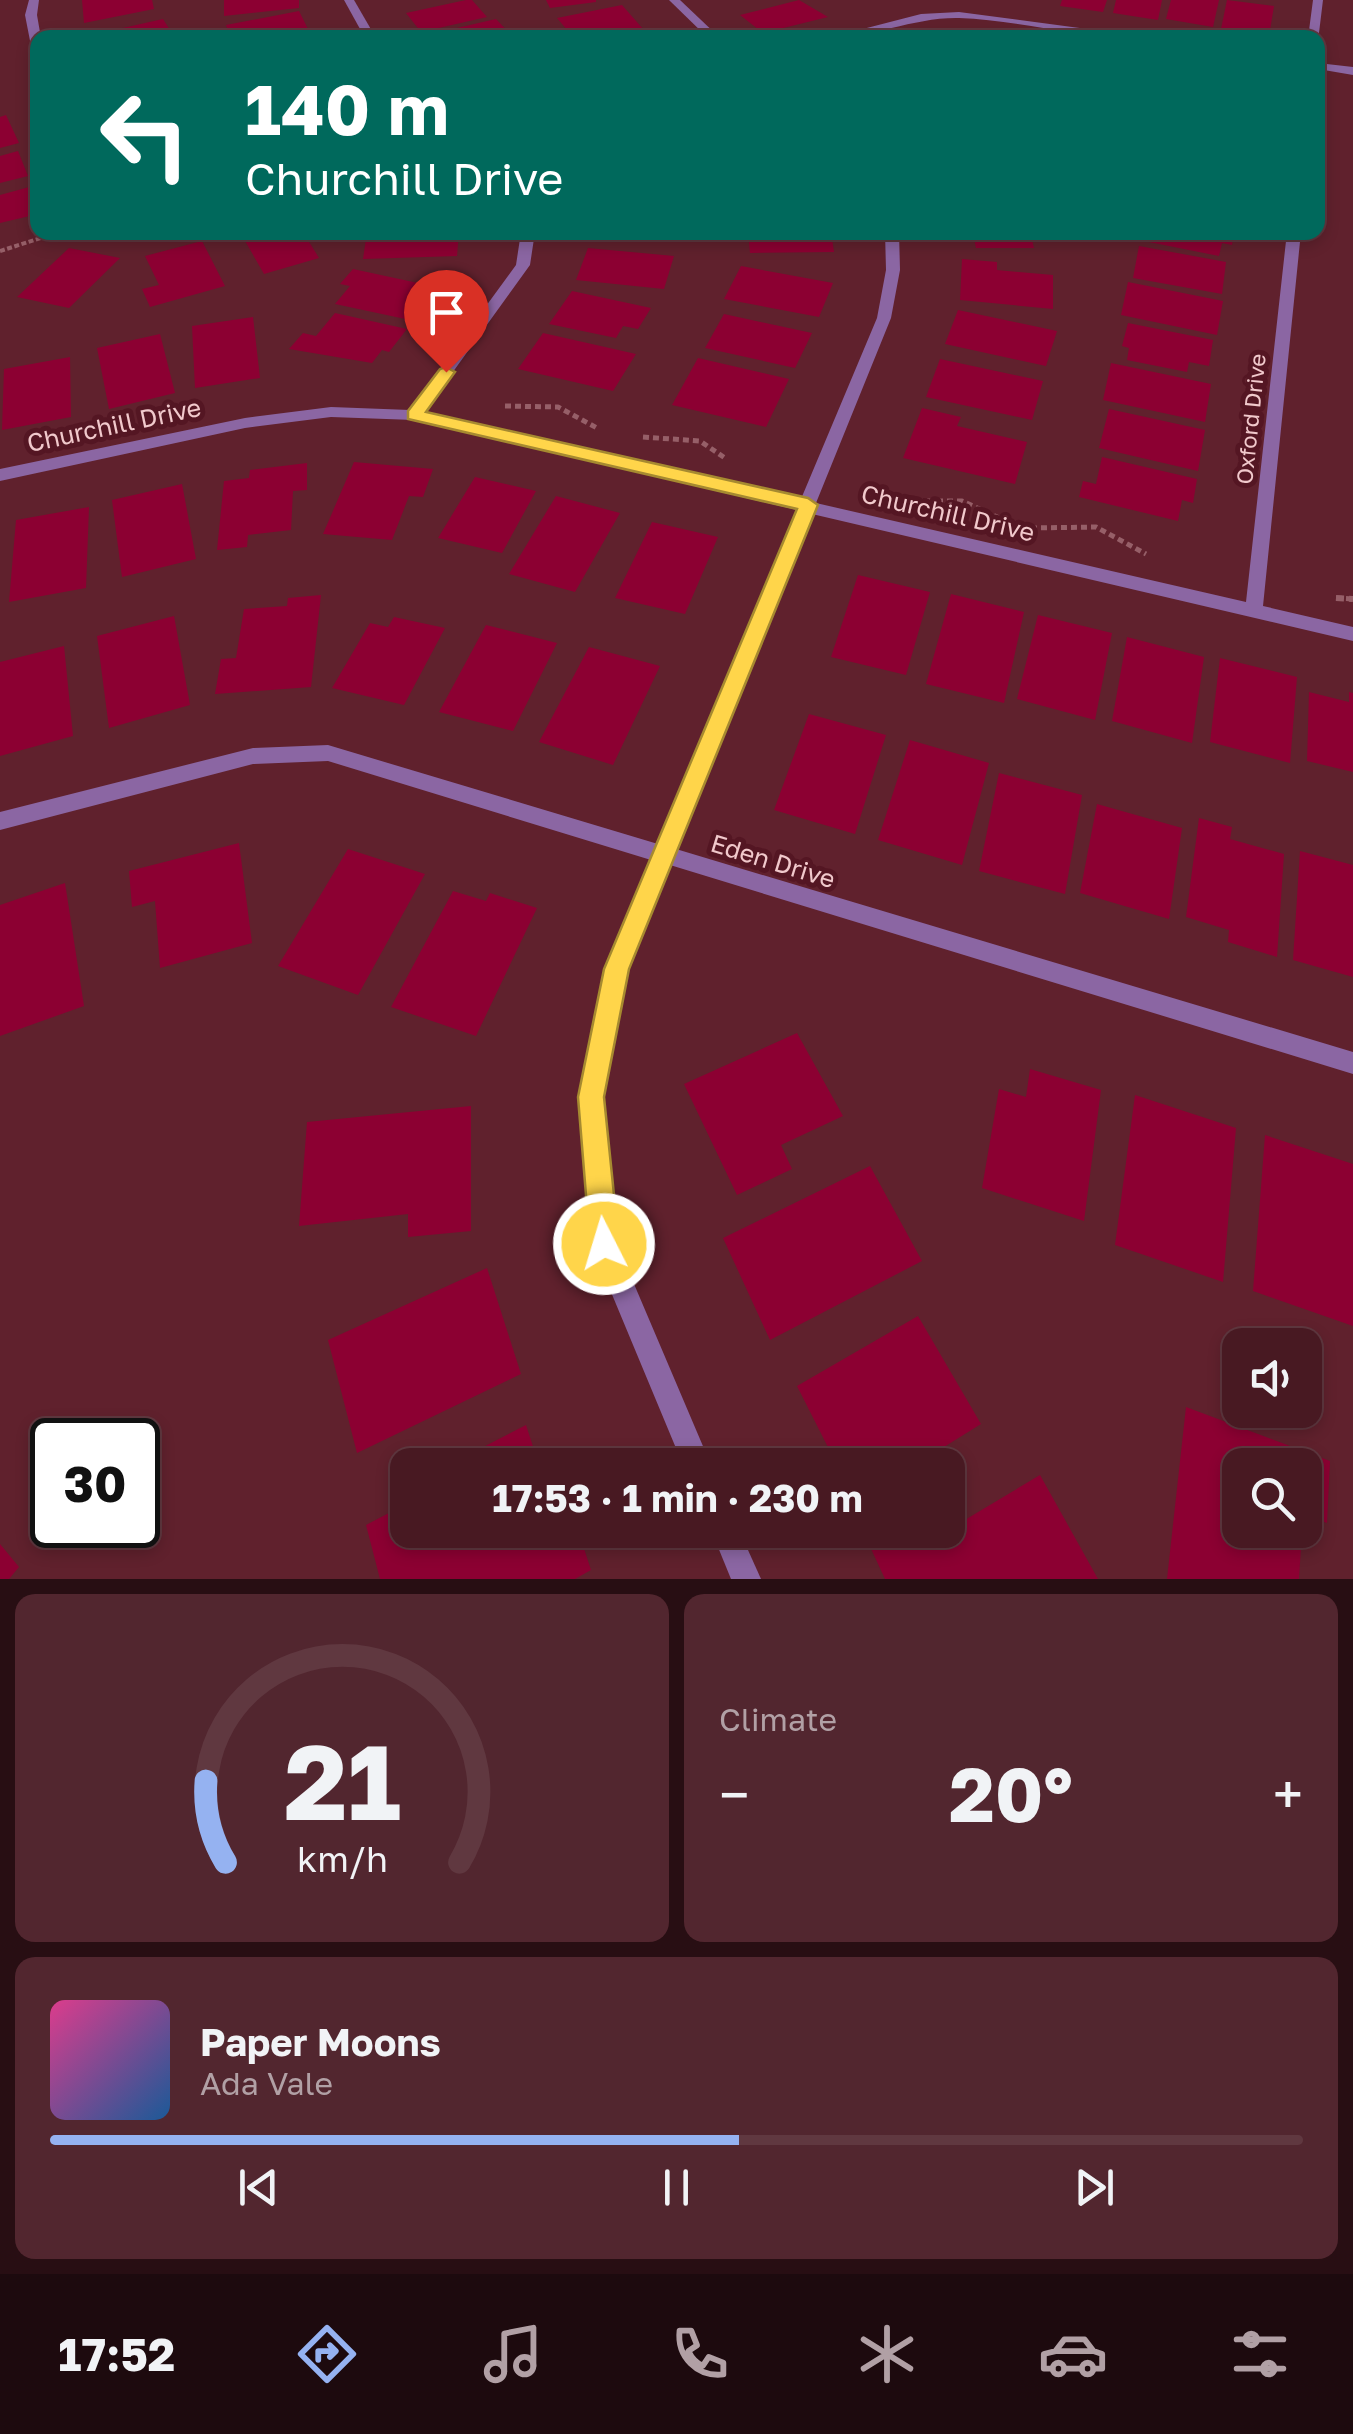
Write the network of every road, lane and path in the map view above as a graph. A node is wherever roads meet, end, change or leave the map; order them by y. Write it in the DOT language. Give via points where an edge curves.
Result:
graph roads {
  1 [pos="34,0"];
  2 [pos="349,0"];
  3 [pos="674,0"];
  4 [pos="1318,0"];
  5 [pos="33,30"];
  6 [pos="366,30"];
  7 [pos="706,30"];
  8 [pos="869,30"];
  9 [pos="1069,30"];
  10 [pos="1315,30"];
  11 [pos="1325,67"];
  12 [pos="1353,72"];
  13 [pos="35,240"];
  14 [pos="527,240"];
  15 [pos="892,240"];
  16 [pos="1293,240"];
  17 [pos="0,251"];
  18 [pos="414,415"];
  19 [pos="0,475"];
  20 [pos="808,505"];
  21 [pos="1254,611"];
  22 [pos="1353,634"];
  23 [pos="0,821"];
  24 [pos="665,857"];
  25 [pos="1353,1063"];
  26 [pos="691,1448"];
  27 [pos="733,1548"];
  28 [pos="746,1579"];
  1 -- 5 [label="street"];
  2 -- 6 [label="street"];
  3 -- 7 [label="street"];
  4 -- 10 [label="street"];
  8 -- 9 [label="street" via="959,16"];
  11 -- 12 [label="street"];
  13 -- 17 [label="path"];
  14 -- 18 [label="street" via="522,266"];
  15 -- 20 [label="street" via="884,318"];
  16 -- 21 [label="street, Oxford Drive"];
  18 -- 19 [label="street, Churchill Drive" via="330,412 245,423"];
  18 -- 20 [label="street, Churchill Drive"];
  20 -- 21 [label="street, Churchill Drive"];
  20 -- 24 [label="street"];
  21 -- 22 [label="street, Churchill Drive"];
  23 -- 24 [label="street, Eden Drive" via="252,756 328,752"];
  24 -- 25 [label="street, Eden Drive"];
  24 -- 26 [label="street" via="617,969 591,1097 604,1244"];
  27 -- 28 [label="street"];
}
